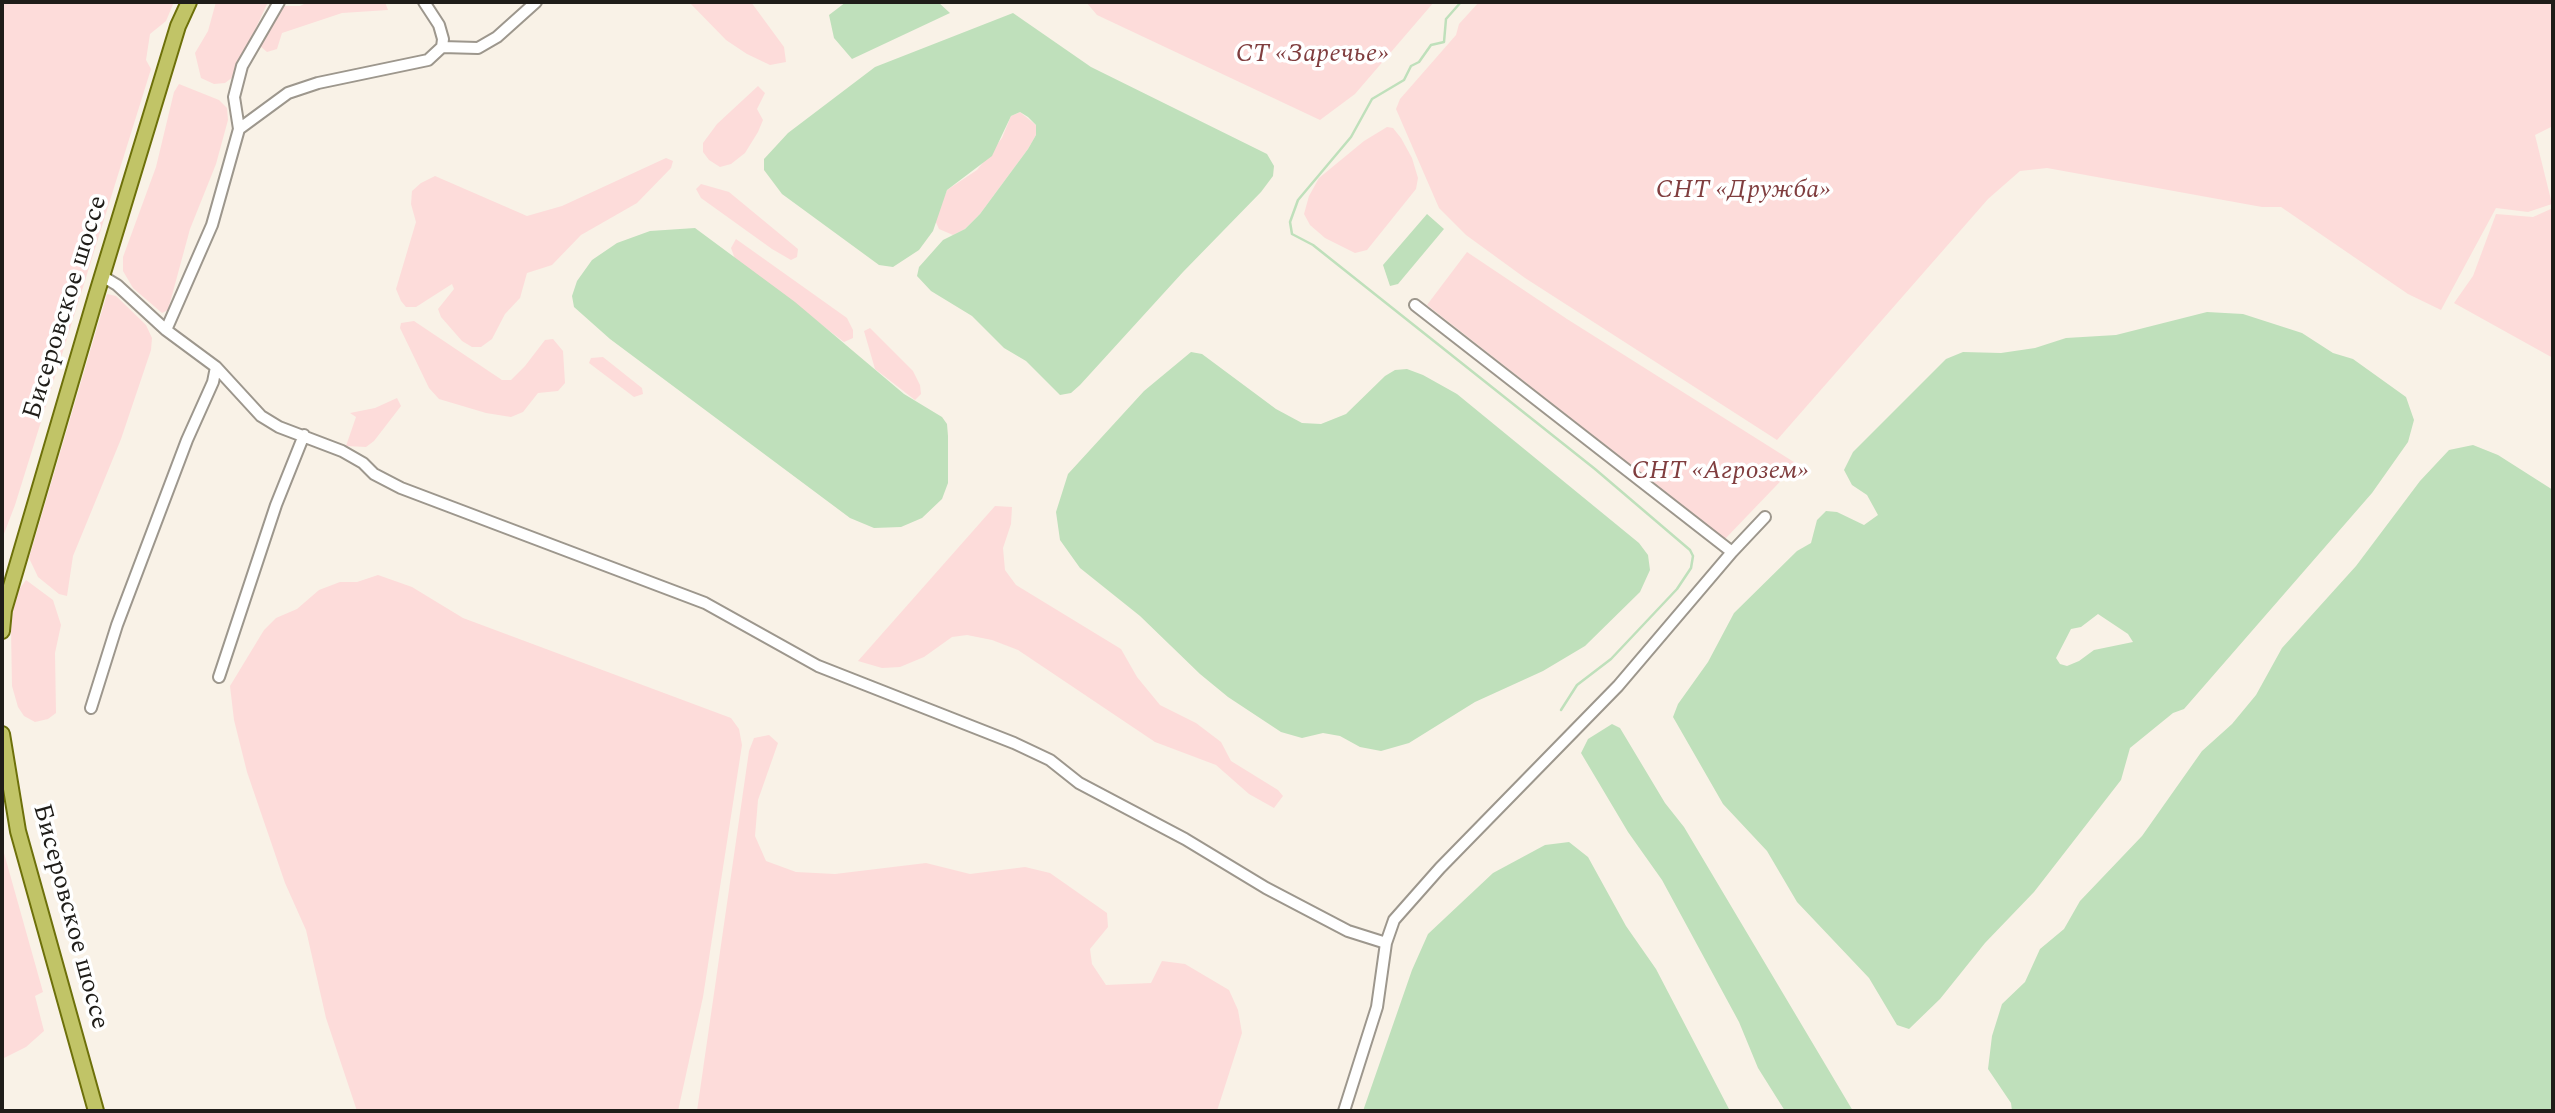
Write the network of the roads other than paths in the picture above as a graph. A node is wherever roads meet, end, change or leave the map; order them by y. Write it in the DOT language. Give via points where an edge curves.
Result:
graph roads {
  1 [pos="189,2"];
  2 [pos="279,2"];
  3 [pos="424,2"];
  4 [pos="536,2"];
  5 [pos="442,47"];
  6 [pos="239,130"];
  7 [pos="102,276"];
  8 [pos="1415,305"];
  9 [pos="166,330"];
  10 [pos="216,367"];
  11 [pos="304,435"];
  12 [pos="1765,517"];
  13 [pos="1732,552"];
  14 [pos="2,631"];
  15 [pos="219,677"];
  16 [pos="91,708"];
  17 [pos="2,734"];
  18 [pos="1386,943"];
  19 [pos="96,1111"];
  20 [pos="1344,1111"];
  1 -- 7 [label="main road, Бисеровское шоссе"];
  2 -- 6 [label="street" via="242,66 234,97"];
  3 -- 5 [label="street" via="439,25"];
  4 -- 5 [label="street" via="478,48"];
  5 -- 6 [label="street" via="428,60 288,93"];
  6 -- 9 [label="street" via="212,225"];
  7 -- 9 [label="street"];
  7 -- 14 [label="main road, Бисеровское шоссе" via="4,610"];
  8 -- 13 [label="street"];
  9 -- 10 [label="street"];
  10 -- 11 [label="street" via="261,416"];
  10 -- 16 [label="street" via="117,625"];
  11 -- 15 [label="street"];
  11 -- 18 [label="street" via="363,463 401,488 705,603 818,666 1014,743 1289,900 1348,931"];
  12 -- 13 [label="street"];
  13 -- 18 [label="street" via="1618,686 1409,902 1394,920"];
  17 -- 19 [label="main road, Бисеровское шоссе" via="18,831"];
  18 -- 20 [label="street" via="1377,1007"];
}
